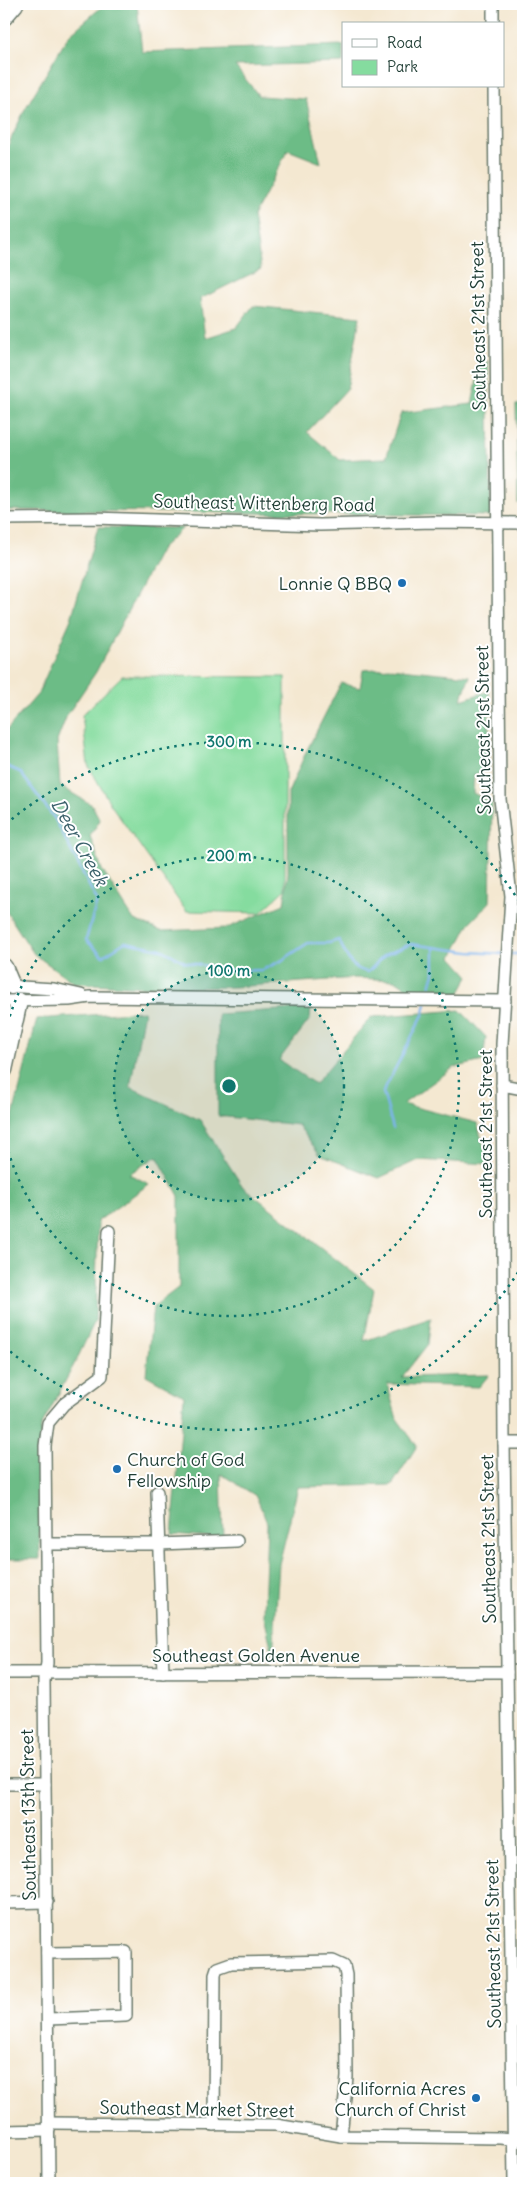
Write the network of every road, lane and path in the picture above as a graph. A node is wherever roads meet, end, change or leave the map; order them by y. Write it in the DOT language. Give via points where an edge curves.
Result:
graph roads {
  1 [pos="15,4"];
  2 [pos="493,4"];
  3 [pos="4,17"];
  4 [pos="493,22"];
  5 [pos="494,88"];
  6 [pos="4,519"];
  7 [pos="498,523"];
  8 [pos="523,523"];
  9 [pos="4,966"];
  10 [pos="10,993"];
  11 [pos="90,998"];
  12 [pos="505,1001"];
  13 [pos="4,1070"];
  14 [pos="502,1085"];
  15 [pos="523,1089"];
  16 [pos="110,1231"];
  17 [pos="504,1443"];
  18 [pos="523,1443"];
  19 [pos="158,1492"];
  20 [pos="237,1541"];
  21 [pos="47,1544"];
  22 [pos="159,1544"];
  23 [pos="4,1672"];
  24 [pos="507,1672"];
  25 [pos="46,1673"];
  26 [pos="163,1673"];
  27 [pos="4,1784"];
  28 [pos="45,1784"];
  29 [pos="4,1902"];
  30 [pos="46,1902"];
  31 [pos="47,1954"];
  32 [pos="48,2019"];
  33 [pos="214,2125"];
  34 [pos="49,2127"];
  35 [pos="4,2131"];
  36 [pos="341,2136"];
  37 [pos="518,2140"];
  38 [pos="49,2183"];
  39 [pos="514,2183"];
  1 -- 3 [label="highway"];
  2 -- 4 [label="street"];
  5 -- 7 [label="street, Southeast 21st Street"];
  6 -- 7 [label="street, Southeast Wittenberg Road"];
  7 -- 8 [label="street, Southeast Wittenberg Road"];
  7 -- 12 [label="street, Southeast 21st Street" via="500,799 511,896"];
  9 -- 10 [label="highway"];
  10 -- 11 [label="street" via="69,1000"];
  10 -- 11 [label="street" via="54,989"];
  10 -- 13 [label="highway"];
  11 -- 12 [label="street"];
  12 -- 14 [label="street, Southeast 21st Street"];
  14 -- 15 [label="street"];
  14 -- 17 [label="street, Southeast 21st Street"];
  16 -- 21 [label="street, Southeast 13th Street" via="102,1376 64,1404 48,1423 45,1446"];
  17 -- 18 [label="street"];
  17 -- 24 [label="street, Southeast 21st Street"];
  19 -- 22 [label="street"];
  20 -- 22 [label="street"];
  21 -- 22 [label="street"];
  21 -- 25 [label="street, Southeast 13th Street"];
  22 -- 26 [label="street"];
  23 -- 25 [label="street, Southeast Golden Avenue"];
  24 -- 26 [label="street, Southeast Golden Avenue"];
  24 -- 37 [label="street, Southeast 21st Street"];
  25 -- 26 [label="street, Southeast Golden Avenue"];
  25 -- 28 [label="street, Southeast 13th Street"];
  27 -- 28 [label="street"];
  28 -- 30 [label="street, Southeast 13th Street"];
  29 -- 30 [label="street"];
  30 -- 31 [label="street, Southeast 13th Street"];
  31 -- 32 [label="street, Southeast 13th Street"];
  31 -- 32 [label="street" via="126,1952 126,2016"];
  32 -- 34 [label="street, Southeast 13th Street"];
  33 -- 34 [label="street, Southeast Market Street"];
  33 -- 36 [label="street, Southeast Market Street" via="288,2126"];
  33 -- 36 [label="street" via="217,1968 231,1963 333,1961 344,1966 346,1975 347,2077"];
  34 -- 35 [label="street, Southeast Market Street"];
  34 -- 38 [label="street, Southeast 13th Street"];
  36 -- 37 [label="street, Southeast Market Street"];
  37 -- 39 [label="street, Southeast 21st Street"];
}
